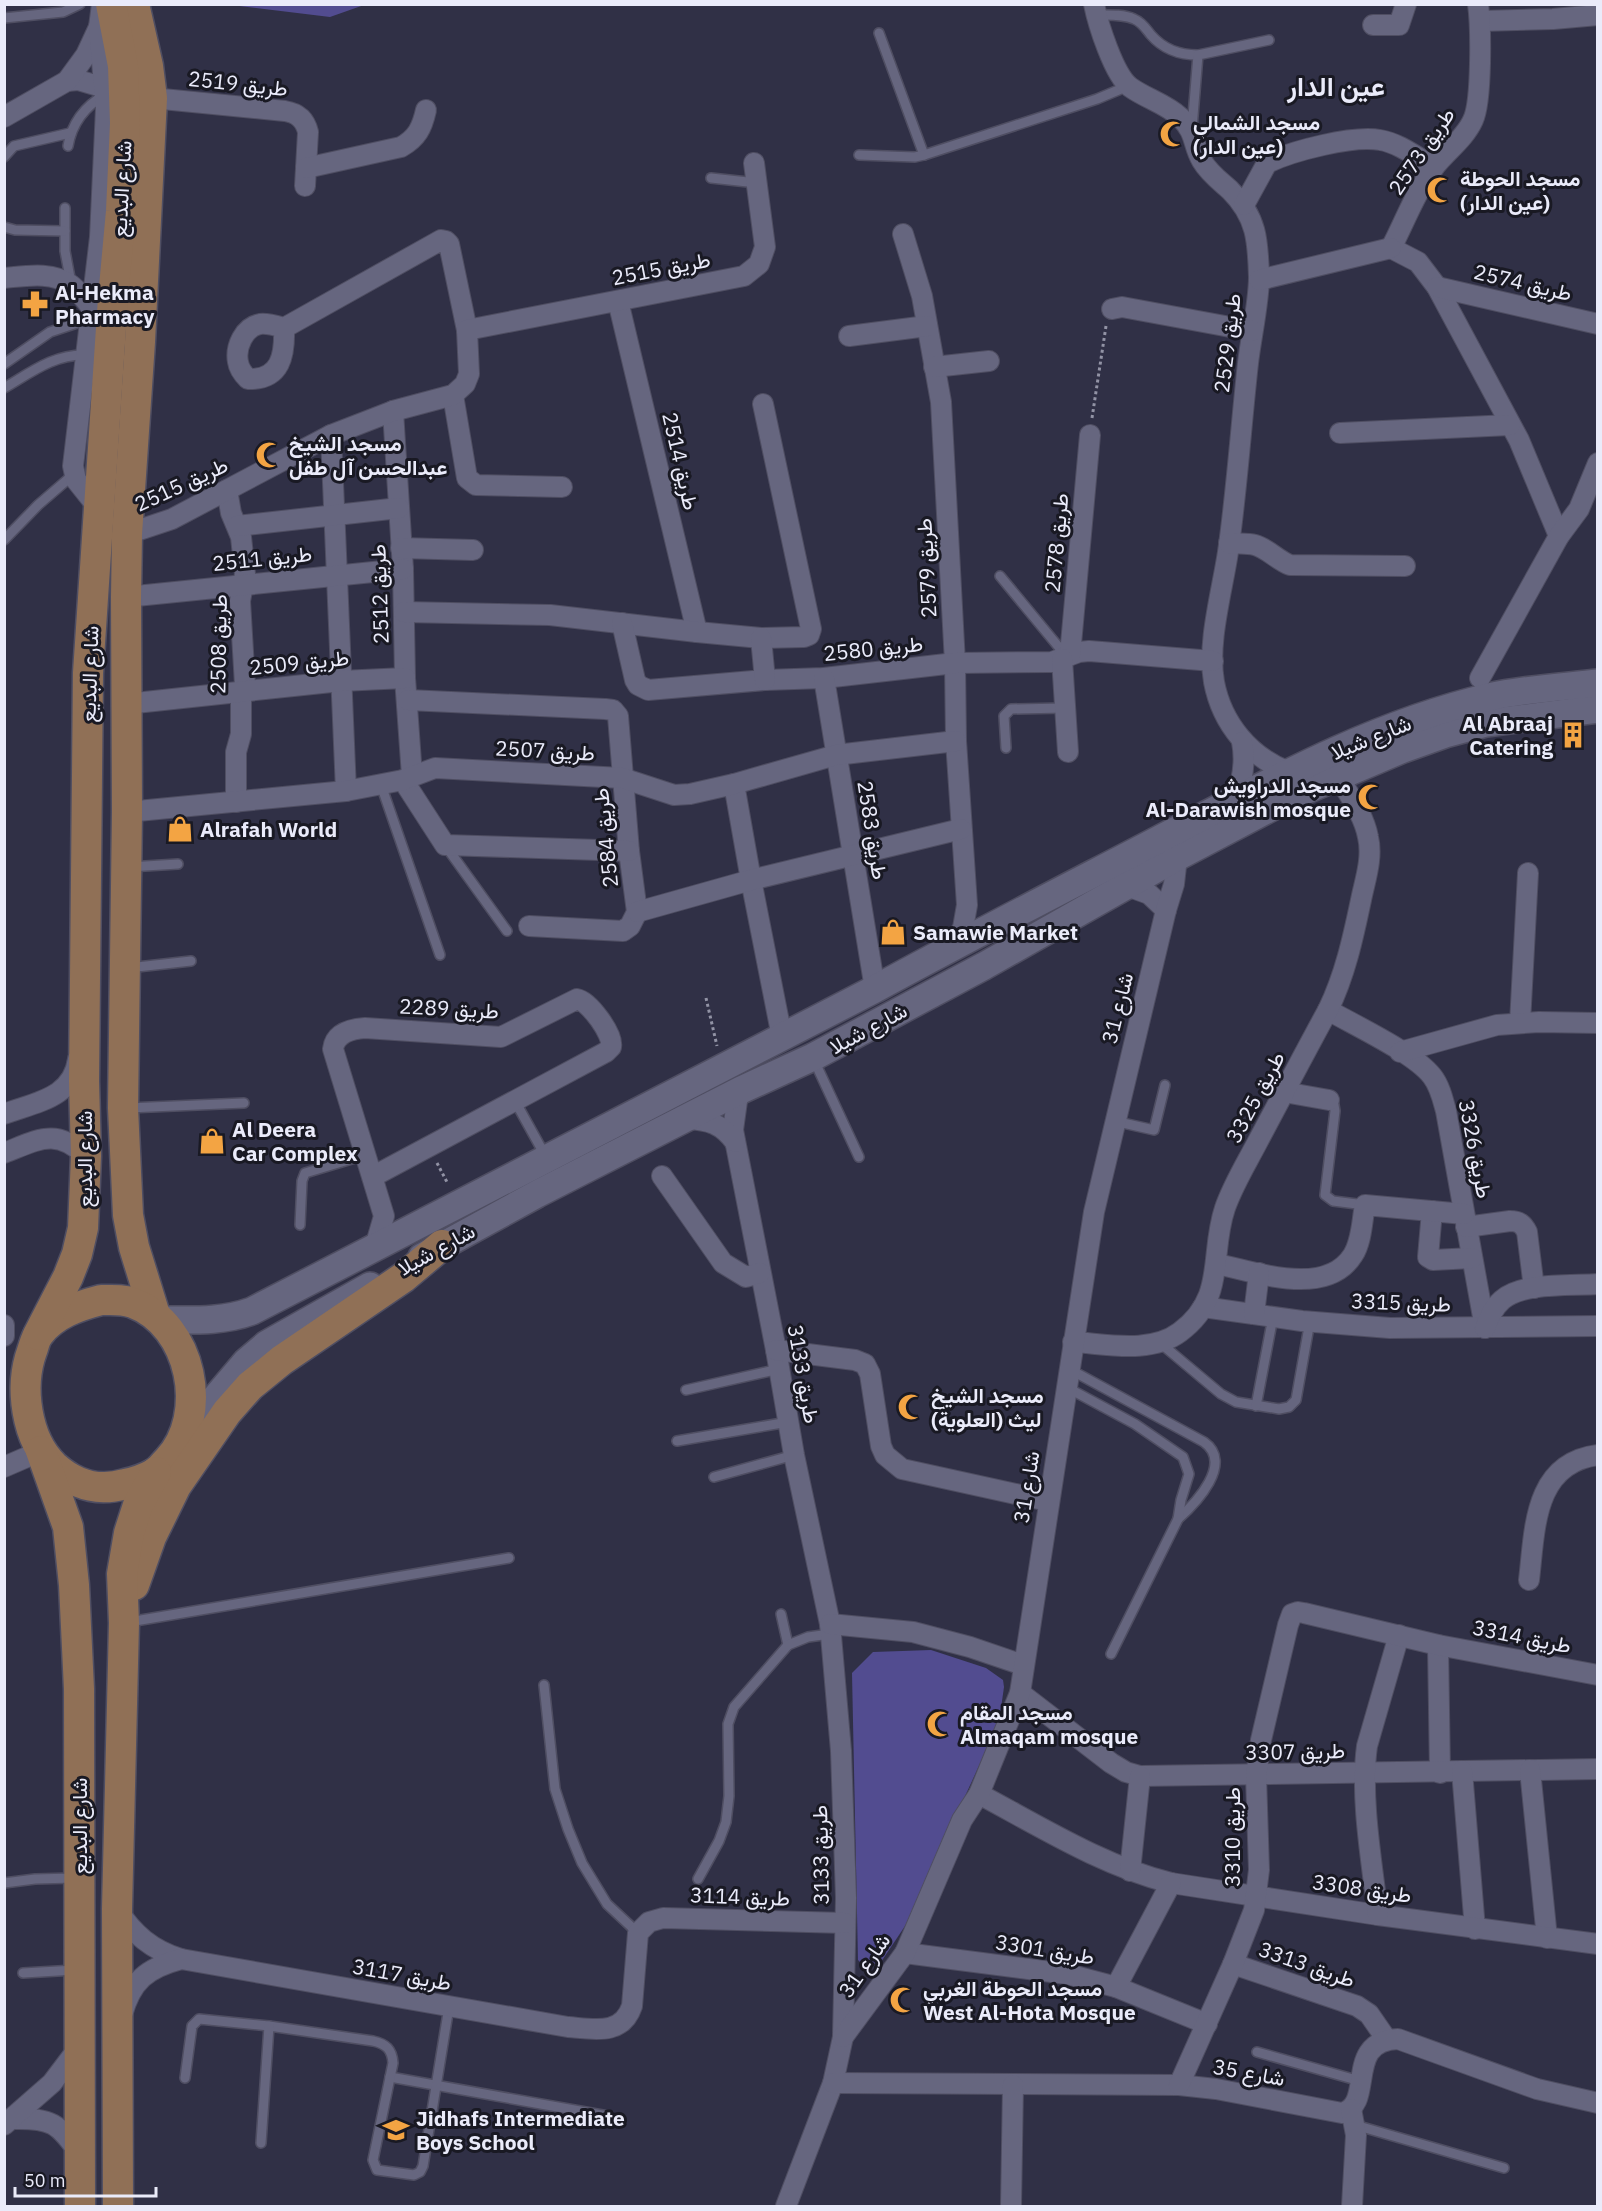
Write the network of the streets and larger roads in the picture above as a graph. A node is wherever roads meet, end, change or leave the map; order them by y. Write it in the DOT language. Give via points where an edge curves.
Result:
graph roads {
  1 [pos="102,4"];
  2 [pos="134,4"];
  3 [pos="157,4"];
  4 [pos="1406,4"];
  5 [pos="1095,10"];
  6 [pos="1479,13"];
  7 [pos="1598,15"];
  8 [pos="105,16"];
  9 [pos="1373,25"];
  10 [pos="148,66"];
  11 [pos="67,81"];
  12 [pos="106,91"];
  13 [pos="152,98"];
  14 [pos="426,110"];
  15 [pos="4,117"];
  16 [pos="1434,167"];
  17 [pos="755,173"];
  18 [pos="1244,205"];
  19 [pos="903,234"];
  20 [pos="1391,248"];
  21 [pos="4,278"];
  22 [pos="1259,280"];
  23 [pos="1437,287"];
  24 [pos="618,301"];
  25 [pos="1112,309"];
  26 [pos="97,318"];
  27 [pos="1598,324"];
  28 [pos="927,326"];
  29 [pos="284,328"];
  30 [pos="467,330"];
  31 [pos="1252,331"];
  32 [pos="849,336"];
  33 [pos="988,361"];
  34 [pos="934,367"];
  35 [pos="453,395"];
  36 [pos="763,404"];
  37 [pos="393,411"];
  38 [pos="1510,425"];
  39 [pos="1340,433"];
  40 [pos="331,435"];
  41 [pos="1090,435"];
  42 [pos="1598,463"];
  43 [pos="562,487"];
  44 [pos="227,490"];
  45 [pos="399,508"];
  46 [pos="100,510"];
  47 [pos="335,515"];
  48 [pos="237,526"];
  49 [pos="128,534"];
  50 [pos="1558,536"];
  51 [pos="1229,543"];
  52 [pos="402,548"];
  53 [pos="473,550"];
  54 [pos="1405,566"];
  55 [pos="403,569"];
  56 [pos="337,574"];
  57 [pos="243,584"];
  58 [pos="126,597"];
  59 [pos="404,612"];
  60 [pos="622,623"];
  61 [pos="697,632"];
  62 [pos="762,638"];
  63 [pos="1066,657"];
  64 [pos="1213,662"];
  65 [pos="955,663"];
  66 [pos="405,678"];
  67 [pos="824,678"];
  68 [pos="1480,678"];
  69 [pos="765,680"];
  70 [pos="341,681"];
  71 [pos="1598,683"];
  72 [pos="244,692"];
  73 [pos="408,700"];
  74 [pos="126,704"];
  75 [pos="1598,709"];
  76 [pos="956,741"];
  77 [pos="1242,742"];
  78 [pos="1068,752"];
  79 [pos="836,755"];
  80 [pos="1289,772"];
  81 [pos="1338,776"];
  82 [pos="408,778"];
  83 [pos="622,778"];
  84 [pos="734,784"];
  85 [pos="346,791"];
  86 [pos="1234,801"];
  87 [pos="236,802"];
  88 [pos="127,812"];
  89 [pos="961,829"];
  90 [pos="629,851"];
  91 [pos="853,855"];
  92 [pos="1176,857"];
  93 [pos="1528,873"];
  94 [pos="751,880"];
  95 [pos="1127,886"];
  96 [pos="967,904"];
  97 [pos="1166,910"];
  98 [pos="637,912"];
  99 [pos="1003,920"];
  100 [pos="529,927"];
  101 [pos="951,947"];
  102 [pos="875,989"];
  103 [pos="85,1003"];
  104 [pos="1328,1010"];
  105 [pos="1520,1023"];
  106 [pos="1598,1023"];
  107 [pos="782,1037"];
  108 [pos="1400,1052"];
  109 [pos="741,1090"];
  110 [pos="1284,1092"];
  111 [pos="1329,1100"];
  112 [pos="4,1114"];
  113 [pos="687,1119"];
  114 [pos="735,1142"];
  115 [pos="4,1153"];
  116 [pos="86,1156"];
  117 [pos="662,1176"];
  118 [pos="372,1177"];
  119 [pos="1432,1211"];
  120 [pos="384,1216"];
  121 [pos="1465,1220"];
  122 [pos="411,1229"];
  123 [pos="442,1245"];
  124 [pos="375,1247"];
  125 [pos="1472,1258"];
  126 [pos="1217,1264"];
  127 [pos="760,1273"];
  128 [pos="1258,1273"];
  129 [pos="1598,1284"];
  130 [pos="1534,1288"];
  131 [pos="1203,1307"];
  132 [pos="1263,1315"];
  133 [pos="158,1317"];
  134 [pos="4,1325"];
  135 [pos="1598,1326"];
  136 [pos="1485,1328"];
  137 [pos="38,1335"];
  138 [pos="4,1336"];
  139 [pos="1073,1342"];
  140 [pos="777,1360"];
  141 [pos="184,1435"];
  142 [pos="41,1451"];
  143 [pos="1598,1455"];
  144 [pos="4,1467"];
  145 [pos="156,1472"];
  146 [pos="1048,1502"];
  147 [pos="1529,1580"];
  148 [pos="1292,1614"];
  149 [pos="124,1623"];
  150 [pos="830,1629"];
  151 [pos="1399,1635"];
  152 [pos="1438,1645"];
  153 [pos="1023,1665"];
  154 [pos="1598,1675"];
  155 [pos="1020,1693"];
  156 [pos="1598,1769"];
  157 [pos="1530,1770"];
  158 [pos="1462,1771"];
  159 [pos="1440,1773"];
  160 [pos="1364,1774"];
  161 [pos="1140,1776"];
  162 [pos="1256,1776"];
  163 [pos="980,1794"];
  164 [pos="1130,1871"];
  165 [pos="1171,1884"];
  166 [pos="1257,1897"];
  167 [pos="117,1909"];
  168 [pos="1378,1915"];
  169 [pos="845,1923"];
  170 [pos="1475,1929"];
  171 [pos="638,1933"];
  172 [pos="1547,1938"];
  173 [pos="1598,1944"];
  174 [pos="905,1953"];
  175 [pos="180,1959"];
  176 [pos="1233,1964"];
  177 [pos="1116,1987"];
  178 [pos="1207,2024"];
  179 [pos="119,2029"];
  180 [pos="843,2037"];
  181 [pos="1387,2040"];
  182 [pos="80,2046"];
  183 [pos="833,2084"];
  184 [pos="1013,2085"];
  185 [pos="1179,2085"];
  186 [pos="1598,2103"];
  187 [pos="1353,2117"];
  188 [pos="9,2122"];
  189 [pos="80,2154"];
  190 [pos="80,2206"];
  191 [pos="118,2206"];
  192 [pos="786,2206"];
  193 [pos="1011,2206"];
  194 [pos="1352,2206"];
  1 -- 8 [label="street"];
  2 -- 10 [label="main road, شارع البديع"];
  3 -- 10 [label="main road"];
  4 -- 9 [label="street" via="1399,25"];
  5 -- 18 [label="street, طريق 2529" via="1111,57 1128,86 1179,116 1192,131 1200,158 1209,171"];
  6 -- 7 [label="street" via="1553,19"];
  6 -- 16 [label="street, طريق 2573" via="1478,101 1473,120"];
  8 -- 11 [label="street" via="86,55"];
  8 -- 12 [label="street"];
  8 -- 26 [label="main road, شارع البديع" via="120,44 125,93 121,211"];
  10 -- 13 [label="main road, شارع البديع"];
  11 -- 12 [label="street" via="78,80"];
  11 -- 15 [label="street"];
  12 -- 26 [label="street"];
  13 -- 14 [label="street, طريق 2519" via="291,112 307,125 306,177 414,140"];
  13 -- 49 [label="main road, شارع البديع"];
  16 -- 18 [label="street" via="1380,140 1360,139 1324,146 1267,164"];
  16 -- 20 [label="street, طريق 2573"];
  17 -- 24 [label="street, طريق 2515" via="765,247 752,271 735,279"];
  18 -- 22 [label="street, طريق 2529" via="1257,238"];
  19 -- 28 [label="street, طريق 2579"];
  20 -- 22 [label="street"];
  20 -- 23 [label="street" via="1418,262"];
  21 -- 26 [label="street" via="53,277 71,285"];
  22 -- 31 [label="street, طريق 2529"];
  23 -- 27 [label="street, طريق 2574"];
  23 -- 38 [label="street"];
  24 -- 30 [label="street, طريق 2515"];
  24 -- 61 [label="street, طريق 2514"];
  25 -- 31 [label="street" via="1122,307"];
  26 -- 46 [label="main road, شارع البديع"];
  26 -- 46 [label="street" via="85,355 73,458 76,480"];
  28 -- 32 [label="street"];
  28 -- 34 [label="street, طريق 2579"];
  29 -- 30 [label="street" via="441,240 449,244"];
  30 -- 35 [label="street" via="469,374"];
  31 -- 51 [label="street, طريق 2529"];
  33 -- 34 [label="street"];
  34 -- 65 [label="street, طريق 2579" via="941,402"];
  35 -- 37 [label="street, طريق 2515"];
  35 -- 43 [label="street" via="471,482"];
  36 -- 62 [label="street" via="811,629 804,637"];
  37 -- 40 [label="street, طريق 2515"];
  37 -- 45 [label="street, طريق 2512"];
  38 -- 39 [label="street"];
  38 -- 50 [label="street"];
  40 -- 44 [label="street, طريق 2515"];
  40 -- 47 [label="street"];
  41 -- 63 [label="street, طريق 2578"];
  42 -- 50 [label="street" via="1580,509"];
  44 -- 48 [label="street, طريق 2508"];
  44 -- 49 [label="street, طريق 2515" via="172,519"];
  45 -- 47 [label="street"];
  45 -- 52 [label="street, طريق 2512"];
  46 -- 103 [label="main road, شارع البديع" via="88,673"];
  47 -- 48 [label="street"];
  47 -- 56 [label="street"];
  48 -- 57 [label="street, طريق 2508" via="245,574"];
  49 -- 58 [label="main road, شارع البديع"];
  50 -- 68 [label="street"];
  51 -- 54 [label="street" via="1254,545 1290,565"];
  51 -- 64 [label="street, طريق 2529"];
  52 -- 53 [label="street"];
  52 -- 55 [label="street, طريق 2512"];
  55 -- 56 [label="street, طريق 2511"];
  55 -- 59 [label="street, طريق 2512"];
  56 -- 57 [label="street, طريق 2511"];
  56 -- 70 [label="street"];
  57 -- 58 [label="street, طريق 2511"];
  57 -- 72 [label="street, طريق 2508" via="240,601"];
  58 -- 74 [label="main road, شارع البديع"];
  59 -- 60 [label="street" via="543,614"];
  59 -- 66 [label="street, طريق 2512"];
  60 -- 61 [label="street"];
  60 -- 69 [label="street, طريق 2580" via="635,680 642,688"];
  61 -- 62 [label="street"];
  62 -- 69 [label="street"];
  63 -- 64 [label="street, طريق 2580" via="1089,651"];
  63 -- 65 [label="street, طريق 2580" via="1041,662"];
  63 -- 78 [label="street, طريق 2578" via="1064,708"];
  64 -- 77 [label="street, طريق 2529" via="1218,696"];
  65 -- 67 [label="street, طريق 2580"];
  65 -- 76 [label="street, طريق 2579"];
  66 -- 70 [label="street, طريق 2509"];
  66 -- 73 [label="street, طريق 2512"];
  67 -- 69 [label="street, طريق 2580"];
  67 -- 79 [label="street, طريق 2583"];
  70 -- 72 [label="street, طريق 2509"];
  70 -- 85 [label="street"];
  71 -- 80 [label="main road, شارع شيلا" via="1491,697 1444,709 1396,725"];
  72 -- 74 [label="street, طريق 2509"];
  72 -- 87 [label="street, طريق 2508" via="236,752"];
  73 -- 82 [label="street, طريق 2512"];
  73 -- 83 [label="street, طريق 2584" via="612,710 620,724"];
  74 -- 88 [label="main road, شارع البديع"];
  75 -- 81 [label="main road, شارع شيلا" via="1486,723 1403,749"];
  76 -- 79 [label="street, طريق 2507"];
  76 -- 89 [label="street, طريق 2579"];
  77 -- 80 [label="street, طريق 2529" via="1263,760"];
  77 -- 86 [label="street, طريق 2529" via="1243,775"];
  79 -- 84 [label="street, طريق 2507"];
  79 -- 91 [label="street, طريق 2583"];
  80 -- 86 [label="main road, شارع شيلا"];
  81 -- 92 [label="main road, شارع شيلا"];
  81 -- 104 [label="street, طريق 3325" via="1366,827 1370,854 1349,955"];
  82 -- 83 [label="street, طريق 2507" via="435,768"];
  82 -- 85 [label="street, طريق 2507"];
  82 -- 90 [label="street" via="445,845"];
  83 -- 84 [label="street, طريق 2507" via="674,795"];
  83 -- 90 [label="street, طريق 2584"];
  84 -- 94 [label="street"];
  85 -- 87 [label="street, طريق 2507"];
  86 -- 99 [label="main road, شارع شيلا"];
  87 -- 88 [label="street, طريق 2507"];
  88 -- 133 [label="main road, شارع البديع" via="123,1108 128,1215 134,1247"];
  89 -- 91 [label="street, طريق 2584"];
  89 -- 96 [label="street, طريق 2579"];
  90 -- 98 [label="street, طريق 2584"];
  91 -- 94 [label="street, طريق 2584"];
  91 -- 102 [label="street, طريق 2583"];
  92 -- 95 [label="main road, شارع شيلا"];
  92 -- 97 [label="street, شارع 31" via="1174,884"];
  93 -- 105 [label="street"];
  94 -- 98 [label="street, طريق 2584"];
  94 -- 107 [label="street"];
  95 -- 97 [label="street" via="1149,894"];
  95 -- 109 [label="main road, شارع شيلا" via="813,1057"];
  96 -- 99 [label="street" via="982,914"];
  96 -- 101 [label="street, طريق 2579" via="963,928"];
  97 -- 139 [label="street, شارع 31" via="1094,1212"];
  98 -- 100 [label="street, طريق 2584" via="623,931"];
  99 -- 101 [label="main road, شارع شيلا"];
  101 -- 102 [label="main road, شارع شيلا"];
  102 -- 107 [label="main road, شارع شيلا"];
  103 -- 112 [label="street" via="78,1063 70,1083 54,1095"];
  103 -- 116 [label="main road, شارع البديع"];
  104 -- 108 [label="street, طريق 3326"];
  104 -- 110 [label="street, طريق 3325"];
  105 -- 106 [label="street"];
  105 -- 108 [label="street" via="1476,1030"];
  107 -- 122 [label="main road, شارع شيلا"];
  108 -- 121 [label="street, طريق 3326" via="1419,1062 1442,1096"];
  109 -- 113 [label="main road, شارع شيلا"];
  109 -- 114 [label="street, طريق 3133" via="734,1115"];
  110 -- 111 [label="street"];
  110 -- 126 [label="street, طريق 3325" via="1225,1209"];
  113 -- 114 [label="street" via="717,1124"];
  113 -- 123 [label="main road, شارع شيلا"];
  114 -- 127 [label="street, طريق 3133"];
  115 -- 116 [label="street" via="48,1137 68,1141"];
  116 -- 137 [label="main road, شارع البديع" via="83,1228 77,1254"];
  117 -- 127 [label="street" via="723,1263 746,1277"];
  118 -- 118 [label="street, طريق 2289" via="609,1050 611,1036 581,999 572,999 501,1037 365,1028 346,1031 333,1049"];
  118 -- 120 [label="street, طريق 2289"];
  119 -- 121 [label="street, طريق 3326"];
  119 -- 125 [label="street" via="1428,1257"];
  119 -- 128 [label="street, طريق 3326" via="1365,1204 1354,1254 1340,1268 1310,1280"];
  120 -- 122 [label="street"];
  120 -- 124 [label="street"];
  121 -- 125 [label="street, طريق 3326"];
  121 -- 130 [label="street" via="1517,1221 1524,1225"];
  122 -- 124 [label="main road, شارع شيلا"];
  123 -- 141 [label="main road, شارع شيلا" via="267,1344 246,1362"];
  123 -- 149 [label="main road" via="404,1277 282,1360 250,1386 227,1412 162,1512 131,1592"];
  124 -- 133 [label="main road, شارع شيلا" via="232,1318"];
  125 -- 136 [label="street, طريق 3326"];
  126 -- 128 [label="street"];
  126 -- 131 [label="street, طريق 3325"];
  127 -- 140 [label="street, طريق 3133"];
  128 -- 132 [label="street"];
  129 -- 130 [label="street"];
  130 -- 136 [label="street" via="1503,1300 1491,1313"];
  131 -- 132 [label="street, طريق 3315"];
  131 -- 139 [label="street, طريق 3325" via="1178,1334 1159,1342"];
  132 -- 136 [label="street, طريق 3315" via="1390,1329"];
  133 -- 137 [label="main road" via="132,1302 101,1300 77,1306"];
  133 -- 141 [label="main road" via="171,1331 190,1377 190,1409"];
  134 -- 138 [label="street"];
  135 -- 136 [label="street, طريق 3315"];
  137 -- 142 [label="main road" via="26,1382 27,1407"];
  139 -- 146 [label="street, شارع 31"];
  140 -- 146 [label="street" via="855,1360 865,1364 881,1446 885,1455 902,1469"];
  140 -- 150 [label="street, طريق 3133"];
  141 -- 145 [label="main road" via="175,1452"];
  142 -- 144 [label="street"];
  142 -- 145 [label="main road" via="55,1467 79,1484 93,1488 120,1486"];
  142 -- 182 [label="main road, شارع البديع" via="68,1527 74,1585 79,1689"];
  143 -- 147 [label="street" via="1568,1465 1552,1478 1542,1495"];
  145 -- 149 [label="main road, شارع البديع" via="138,1505 129,1533 122,1574"];
  146 -- 153 [label="street, شارع 31"];
  148 -- 151 [label="street, طريق 3314" via="1304,1613"];
  148 -- 162 [label="street, طريق 3310"];
  149 -- 167 [label="main road, شارع البديع"];
  150 -- 153 [label="street" via="913,1632"];
  150 -- 169 [label="street, طريق 3133" via="841,1751"];
  151 -- 152 [label="street, طريق 3314"];
  151 -- 160 [label="street" via="1367,1746"];
  152 -- 154 [label="street, طريق 3314"];
  152 -- 159 [label="street"];
  153 -- 155 [label="street, شارع 31"];
  155 -- 161 [label="street, طريق 3307" via="1111,1763"];
  155 -- 163 [label="street, شارع 31"];
  156 -- 157 [label="street, طريق 3307"];
  157 -- 158 [label="street, طريق 3307"];
  157 -- 172 [label="street"];
  158 -- 159 [label="street, طريق 3307"];
  158 -- 170 [label="street"];
  159 -- 160 [label="street, طريق 3307"];
  160 -- 162 [label="street, طريق 3307"];
  160 -- 168 [label="street"];
  161 -- 162 [label="street, طريق 3307"];
  161 -- 164 [label="street"];
  162 -- 166 [label="street, طريق 3310"];
  163 -- 164 [label="street, طريق 3308"];
  163 -- 174 [label="street, شارع 31" via="962,1820"];
  164 -- 165 [label="street, طريق 3308"];
  165 -- 166 [label="street, طريق 3308"];
  165 -- 177 [label="street"];
  166 -- 168 [label="street, طريق 3308"];
  166 -- 176 [label="street, طريق 3310"];
  167 -- 175 [label="street, طريق 3117" via="150,1946"];
  167 -- 179 [label="main road, شارع البديع"];
  168 -- 170 [label="street, طريق 3308"];
  169 -- 171 [label="street, طريق 3114" via="663,1918 649,1922"];
  169 -- 180 [label="street, طريق 3133"];
  170 -- 172 [label="street, طريق 3308"];
  171 -- 175 [label="street, طريق 3117" via="628,2017 617,2026 601,2030"];
  172 -- 173 [label="street, طريق 3308"];
  174 -- 177 [label="street, طريق 3301" via="1067,1974"];
  174 -- 180 [label="street, شارع 31"];
  175 -- 179 [label="street" via="143,1975 132,1989"];
  176 -- 178 [label="street, طريق 3310"];
  176 -- 181 [label="street, طريق 3313" via="1357,2006 1369,2014"];
  177 -- 178 [label="street, طريق 3301"];
  178 -- 185 [label="street, طريق 3310"];
  179 -- 191 [label="main road, شارع البديع"];
  180 -- 183 [label="street, طريق 3133"];
  181 -- 186 [label="street" via="1408,2043 1537,2089"];
  181 -- 187 [label="street" via="1376,2044 1364,2063"];
  182 -- 188 [label="street" via="52,2083"];
  182 -- 189 [label="main road, شارع البديع"];
  183 -- 184 [label="street, شارع 35"];
  183 -- 192 [label="street"];
  184 -- 185 [label="street, شارع 35"];
  184 -- 193 [label="street"];
  185 -- 187 [label="street, شارع 35"];
  187 -- 194 [label="street"];
  188 -- 189 [label="street" via="49,2122 65,2133"];
  189 -- 190 [label="main road, شارع البديع"];
}
